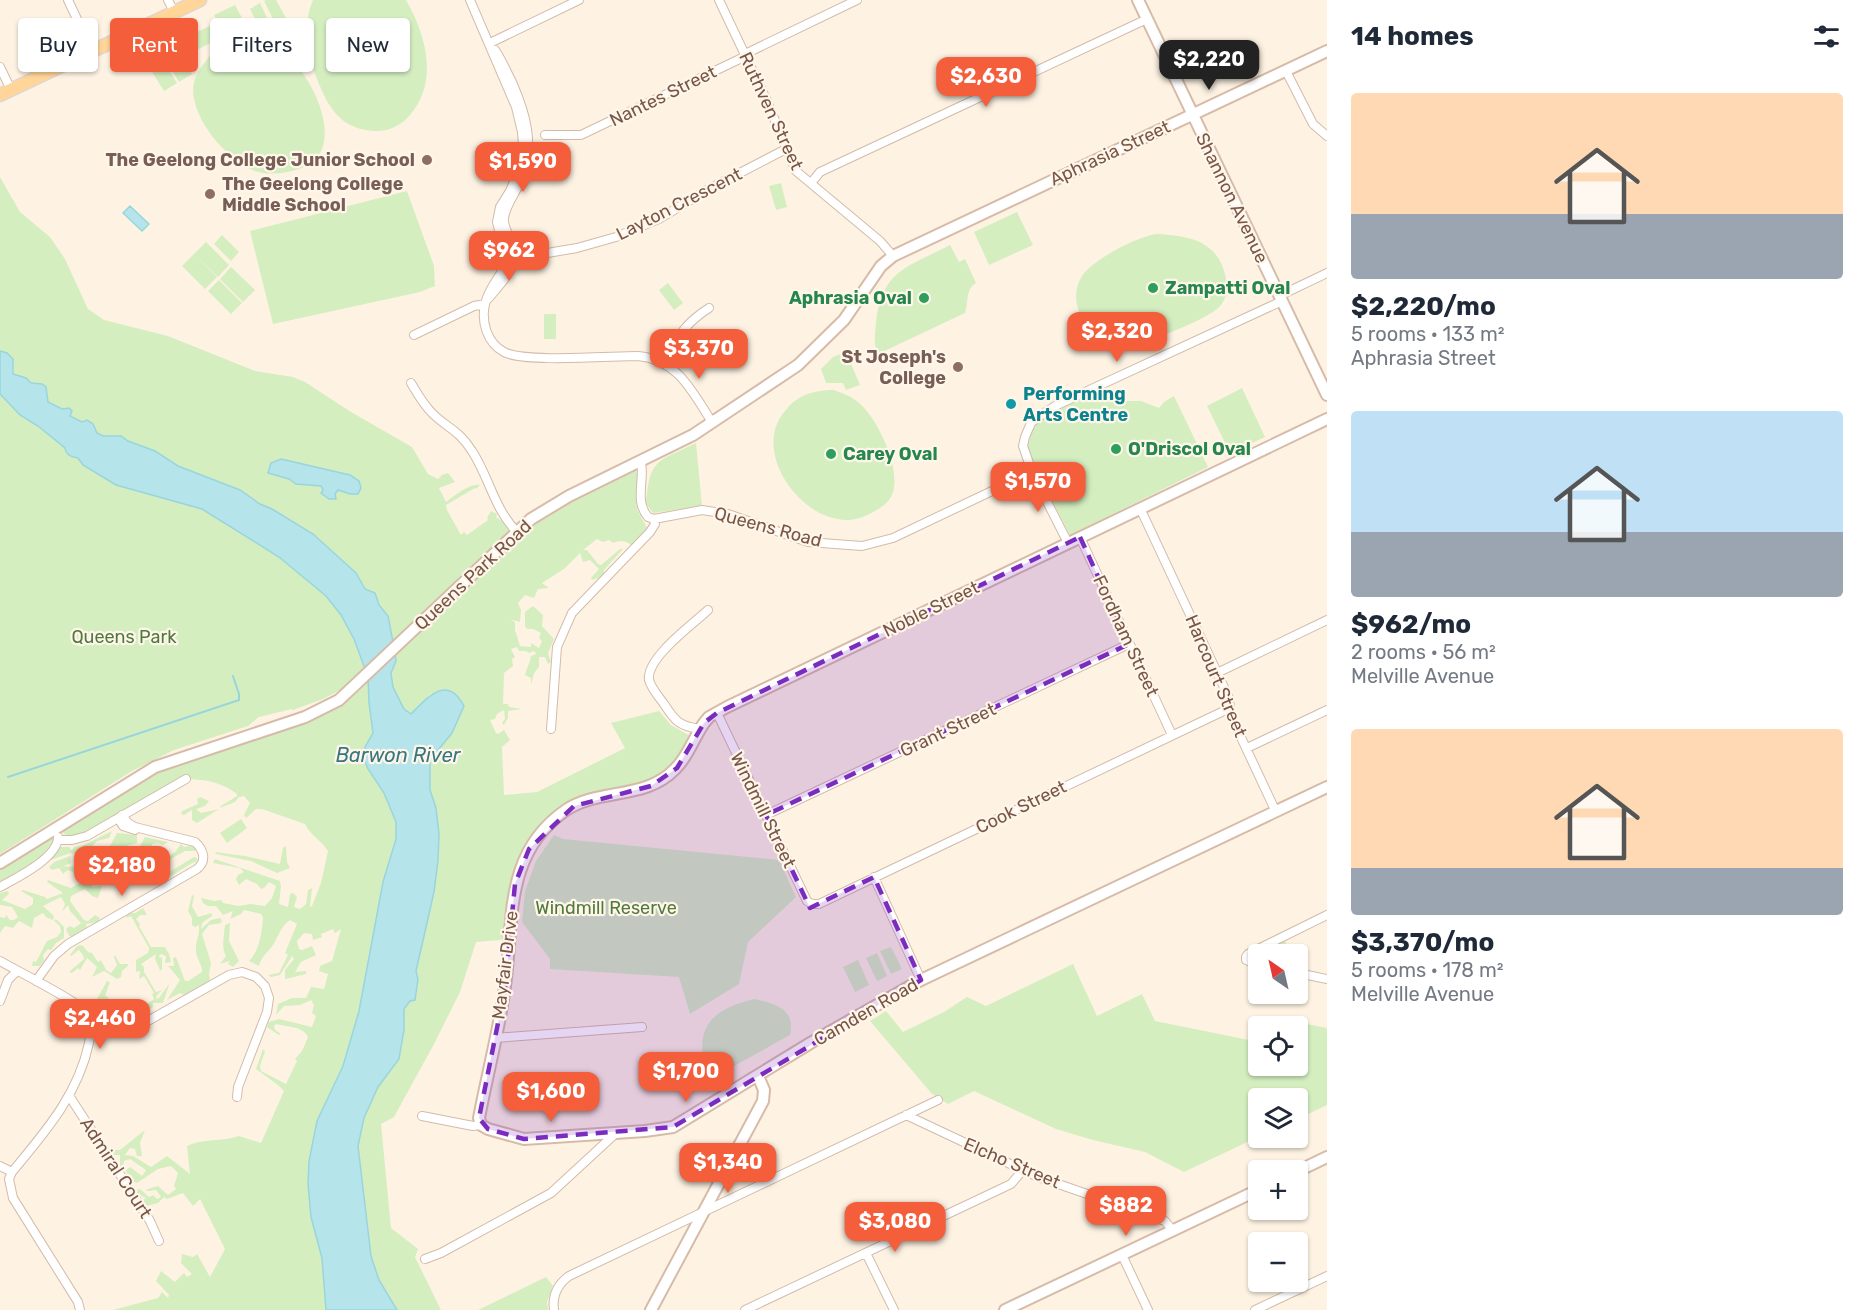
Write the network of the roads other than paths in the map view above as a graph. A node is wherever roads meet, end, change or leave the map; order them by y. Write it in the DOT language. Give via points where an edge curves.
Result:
graph roads {
  1 [pos="68,0"];
  2 [pos="168,0"];
  3 [pos="200,0"];
  4 [pos="470,0"];
  5 [pos="579,0"];
  6 [pos="719,0"];
  7 [pos="856,0"];
  8 [pos="1138,0"];
  9 [pos="174,12"];
  10 [pos="76,18"];
  11 [pos="1147,18"];
  12 [pos="490,44"];
  13 [pos="98,48"];
  14 [pos="1327,51"];
  15 [pos="745,55"];
  16 [pos="0,67"];
  17 [pos="1286,71"];
  18 [pos="48,72"];
  19 [pos="5,93"];
  20 [pos="1193,115"];
  21 [pos="545,135"];
  22 [pos="1327,136"];
  23 [pos="788,148"];
  24 [pos="812,183"];
  25 [pos="530,256"];
  26 [pos="893,256"];
  27 [pos="1327,273"];
  28 [pos="1281,298"];
  29 [pos="485,304"];
  30 [pos="709,308"];
  31 [pos="414,334"];
  32 [pos="664,362"];
  33 [pos="411,383"];
  34 [pos="1327,395"];
  35 [pos="1327,418"];
  36 [pos="712,423"];
  37 [pos="641,462"];
  38 [pos="1032,472"];
  39 [pos="1140,508"];
  40 [pos="654,519"];
  41 [pos="516,531"];
  42 [pos="1080,537"];
  43 [pos="1068,543"];
  44 [pos="708,610"];
  45 [pos="1327,620"];
  46 [pos="1129,644"];
  47 [pos="1217,673"];
  48 [pos="1230,708"];
  49 [pos="1327,710"];
  50 [pos="717,713"];
  51 [pos="551,729"];
  52 [pos="700,729"];
  53 [pos="1172,735"];
  54 [pos="1247,748"];
  55 [pos="186,779"];
  56 [pos="1327,787"];
  57 [pos="1276,812"];
  58 [pos="766,815"];
  59 [pos="557,818"];
  60 [pos="123,820"];
  61 [pos="52,829"];
  62 [pos="58,840"];
  63 [pos="0,863"];
  64 [pos="874,877"];
  65 [pos="0,887"];
  66 [pos="812,904"];
  67 [pos="1327,915"];
  68 [pos="1267,944"];
  69 [pos="0,961"];
  70 [pos="17,971"];
  71 [pos="1308,975"];
  72 [pos="1327,979"];
  73 [pos="921,980"];
  74 [pos="36,981"];
  75 [pos="0,1001"];
  76 [pos="91,1020"];
  77 [pos="642,1027"];
  78 [pos="495,1038"];
  79 [pos="758,1076"];
  80 [pos="70,1097"];
  81 [pos="237,1097"];
  82 [pos="938,1100"];
  83 [pos="906,1115"];
  84 [pos="422,1116"];
  85 [pos="481,1125"];
  86 [pos="615,1134"];
  87 [pos="1327,1157"];
  88 [pos="0,1166"];
  89 [pos="1308,1166"];
  90 [pos="1023,1170"];
  91 [pos="12,1172"];
  92 [pos="1248,1195"];
  93 [pos="702,1213"];
  94 [pos="1169,1232"];
  95 [pos="159,1241"];
  96 [pos="866,1252"];
  97 [pos="1122,1255"];
  98 [pos="425,1259"];
  99 [pos="1327,1276"];
  100 [pos="80,1310"];
  101 [pos="554,1310"];
  102 [pos="651,1310"];
  103 [pos="745,1310"];
  104 [pos="894,1310"];
  105 [pos="1005,1310"];
  106 [pos="1148,1310"];
  107 [pos="1255,1310"];
  1 -- 10 [label="street"];
  2 -- 9 [label="street"];
  3 -- 9 [label="main road"];
  4 -- 12 [label="street"];
  5 -- 12 [label="street"];
  6 -- 15 [label="street, Ruthven Street"];
  7 -- 15 [label="street, Nantes Street"];
  8 -- 11 [label="street, Shannon Avenue"];
  9 -- 13 [label="main road"];
  11 -- 20 [label="street, Shannon Avenue"];
  11 -- 24 [label="street" via="820,172"];
  12 -- 29 [label="street" via="501,58 522,104 529,146 524,174 506,209 504,222 513,254 509,271"];
  14 -- 17 [label="street, Aphrasia Street"];
  15 -- 21 [label="street, Nantes Street" via="581,135"];
  15 -- 23 [label="street, Ruthven Street"];
  16 -- 19 [label="street"];
  17 -- 20 [label="street, Aphrasia Street"];
  17 -- 22 [label="street" via="1313,124"];
  18 -- 19 [label="main road"];
  20 -- 26 [label="street, Aphrasia Street"];
  20 -- 28 [label="street, Shannon Avenue"];
  23 -- 24 [label="street, Ruthven Street" via="796,171"];
  23 -- 25 [label="street, Layton Crescent" via="659,219 616,237"];
  24 -- 26 [label="street, Ruthven Street"];
  26 -- 36 [label="street, Queens Park Road" via="881,266 844,320 798,365"];
  27 -- 28 [label="street"];
  28 -- 34 [label="street, Shannon Avenue"];
  28 -- 38 [label="street" via="1041,415 1028,428 1023,442"];
  29 -- 31 [label="street"];
  29 -- 32 [label="street" via="483,316 488,336 511,355 638,356"];
  30 -- 32 [label="street" via="678,336"];
  32 -- 36 [label="street" via="681,376"];
  33 -- 41 [label="street" via="431,412 472,450 499,508"];
  35 -- 39 [label="street, Noble Street"];
  36 -- 37 [label="street, Queens Park Road"];
  37 -- 40 [label="street" via="644,473 640,505"];
  37 -- 41 [label="street, Queens Park Road" via="550,506"];
  38 -- 40 [label="street, Queens Road" via="892,538 862,546 808,542 728,514 702,510"];
  38 -- 43 [label="street"];
  39 -- 42 [label="street, Noble Street"];
  39 -- 47 [label="street, Harcourt Street"];
  40 -- 51 [label="street" via="650,532 564,626 557,647"];
  41 -- 61 [label="street, Queens Park Road" via="339,700 315,713 155,767"];
  42 -- 43 [label="street, Noble Street"];
  42 -- 46 [label="street, Fordham Street"];
  43 -- 50 [label="street, Noble Street"];
  44 -- 52 [label="street" via="655,660 649,671 650,683 673,718 682,725"];
  45 -- 47 [label="street"];
  46 -- 53 [label="street, Fordham Street"];
  46 -- 58 [label="street, Grant Street"];
  47 -- 48 [label="street, Harcourt Street"];
  48 -- 53 [label="street, Cook Street"];
  48 -- 54 [label="street, Harcourt Street"];
  49 -- 54 [label="street"];
  50 -- 52 [label="street, Noble Street"];
  50 -- 58 [label="street, Windmill Street"];
  52 -- 59 [label="street, Noble Street" via="677,768 651,786 582,802"];
  53 -- 64 [label="street, Cook Street"];
  54 -- 57 [label="street, Harcourt Street"];
  55 -- 60 [label="street"];
  56 -- 57 [label="street, Camden Road"];
  57 -- 73 [label="street, Camden Road"];
  58 -- 66 [label="street, Windmill Street"];
  59 -- 78 [label="street, Mayfair Drive" via="529,849 515,884 505,988"];
  60 -- 62 [label="street" via="82,838"];
  60 -- 74 [label="street" via="131,829 195,843 204,858 200,866 68,944"];
  61 -- 62 [label="street"];
  61 -- 63 [label="street, Queens Park Road"];
  62 -- 65 [label="street" via="38,865"];
  64 -- 66 [label="street, Cook Street"];
  64 -- 73 [label="street"];
  67 -- 68 [label="street"];
  69 -- 70 [label="street"];
  70 -- 74 [label="street"];
  70 -- 75 [label="street" via="8,980"];
  71 -- 72 [label="street"];
  73 -- 79 [label="street, Camden Road"];
  74 -- 76 [label="street" via="76,1004"];
  76 -- 80 [label="street" via="86,1057"];
  76 -- 81 [label="street" via="139,1026 229,975 251,974 265,986 268,1006 234,1086"];
  77 -- 78 [label="street"];
  78 -- 85 [label="street, Mayfair Drive" via="479,1118"];
  79 -- 86 [label="street, Camden Road" via="673,1127"];
  79 -- 93 [label="street" via="765,1092 763,1101"];
  80 -- 91 [label="street"];
  80 -- 95 [label="street, Admiral Court"];
  82 -- 83 [label="street"];
  83 -- 90 [label="street, Elcho Street"];
  83 -- 93 [label="street"];
  84 -- 85 [label="street"];
  85 -- 86 [label="street, Camden Road" via="524,1138"];
  86 -- 98 [label="street" via="551,1193"];
  87 -- 89 [label="street"];
  88 -- 91 [label="street"];
  90 -- 94 [label="street, Elcho Street" via="1167,1222"];
  90 -- 96 [label="street" via="1012,1183"];
  91 -- 100 [label="street" via="9,1179 13,1198"];
  92 -- 94 [label="street"];
  93 -- 101 [label="street" via="569,1276 557,1290"];
  93 -- 102 [label="street"];
  94 -- 97 [label="street"];
  96 -- 103 [label="street"];
  96 -- 104 [label="street"];
  97 -- 105 [label="street"];
  97 -- 106 [label="street"];
  99 -- 107 [label="street"];
}
